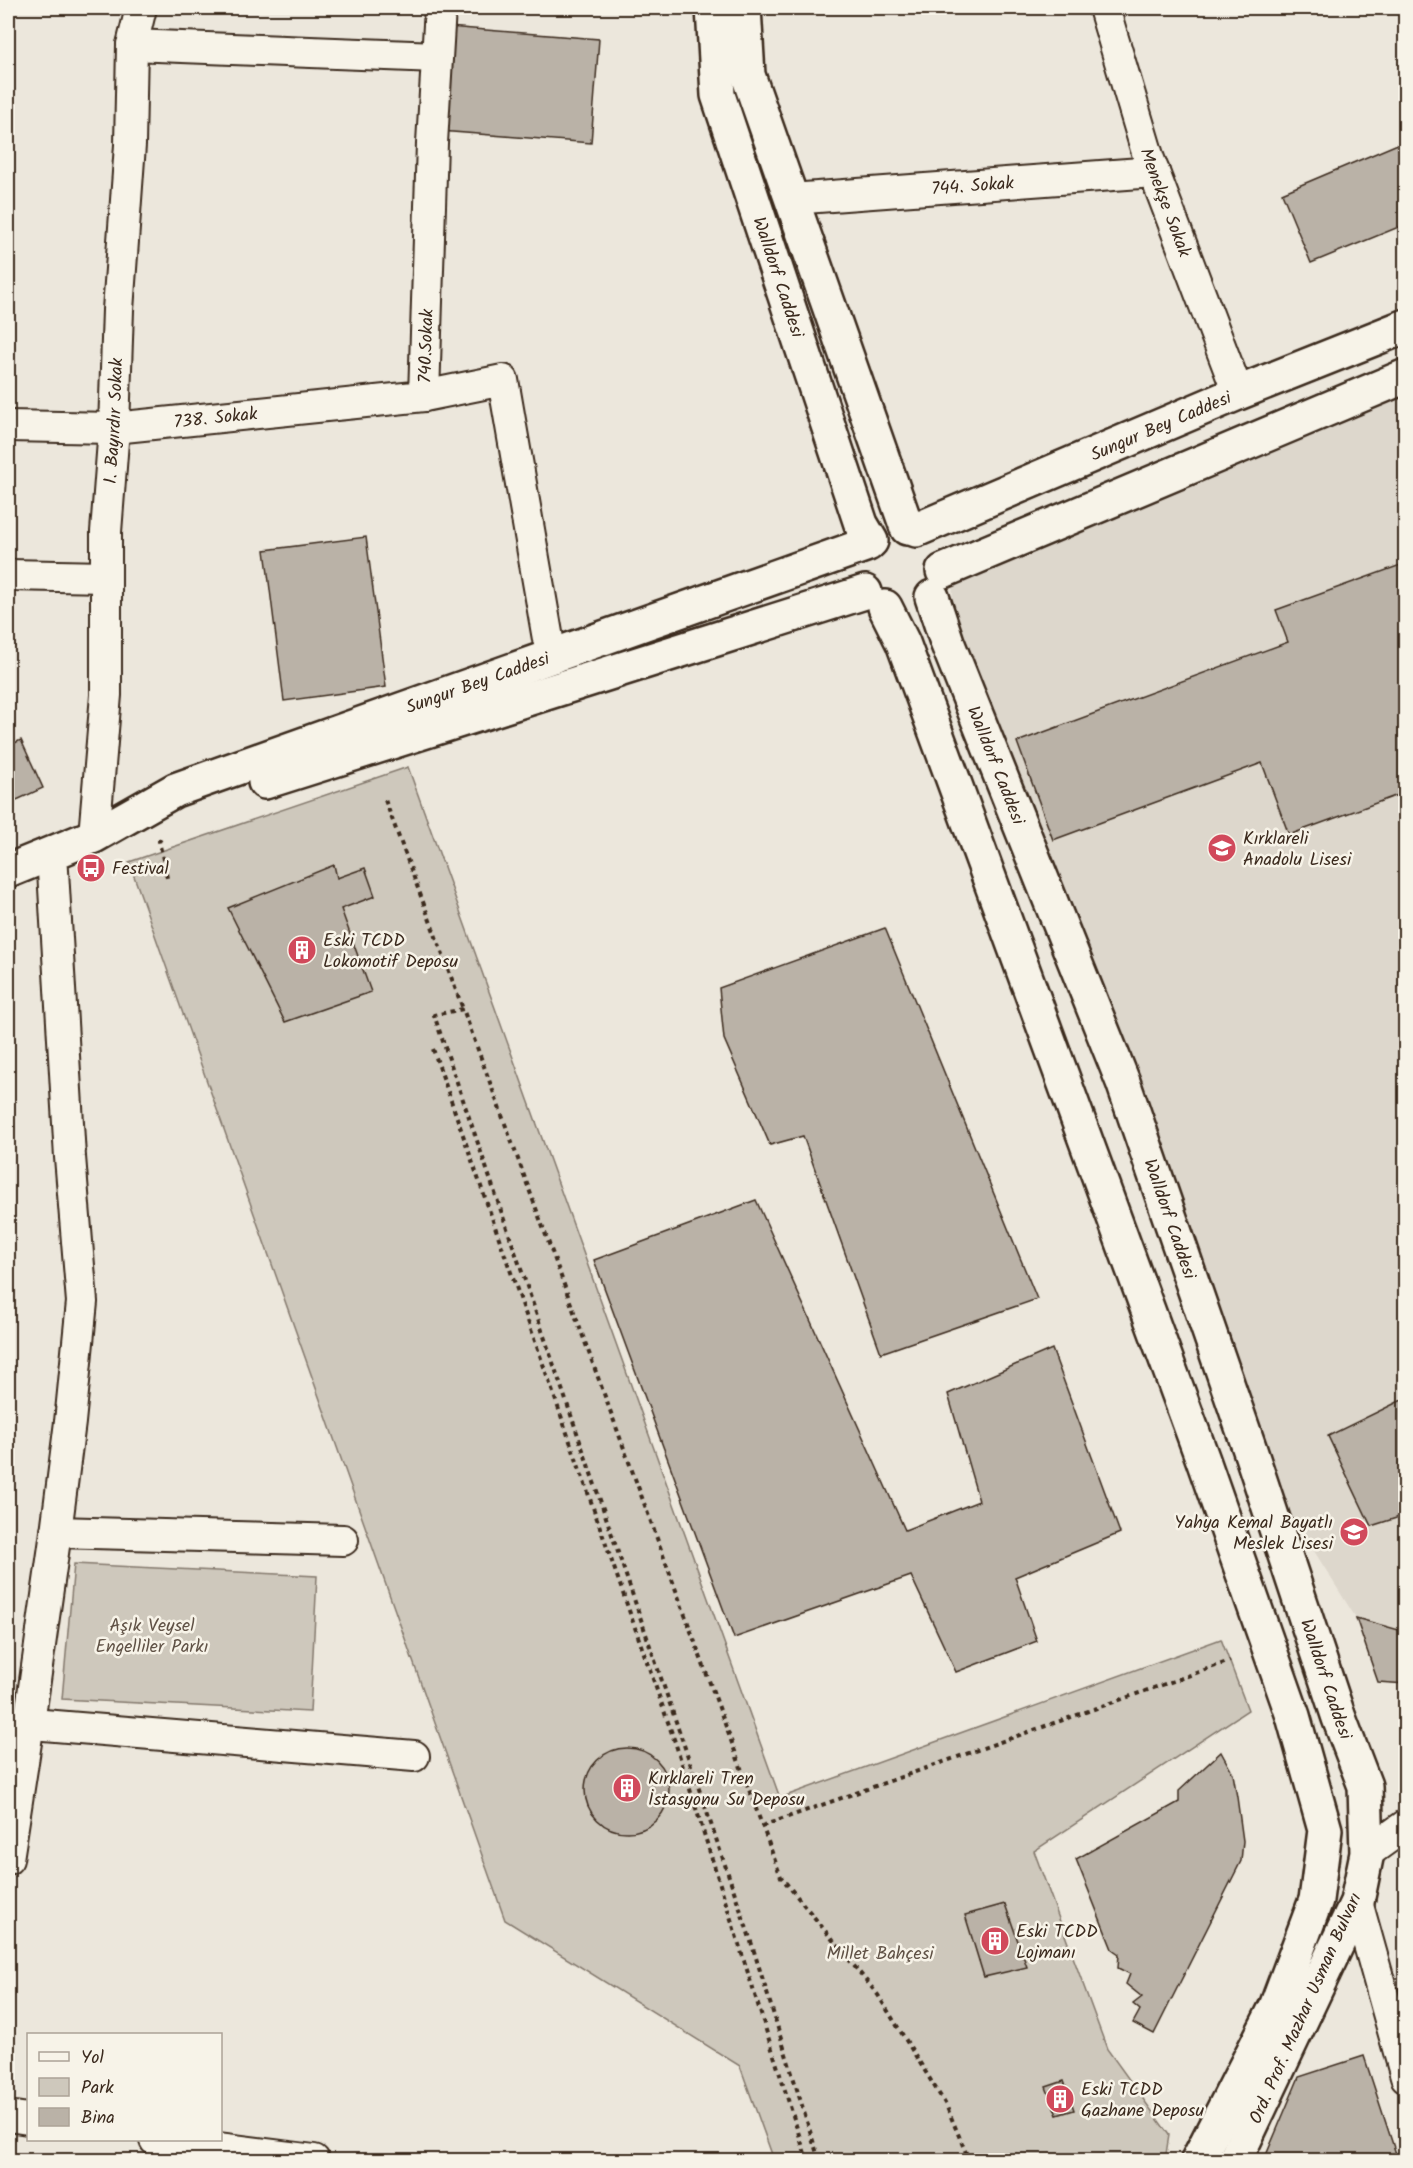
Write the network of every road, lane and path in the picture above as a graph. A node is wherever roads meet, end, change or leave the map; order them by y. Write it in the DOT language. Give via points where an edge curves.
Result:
graph roads {
  1 [pos="141,8"];
  2 [pos="440,8"];
  3 [pos="713,8"];
  4 [pos="744,8"];
  5 [pos="1104,8"];
  6 [pos="132,45"];
  7 [pos="437,57"];
  8 [pos="1154,172"];
  9 [pos="791,199"];
  10 [pos="1406,326"];
  11 [pos="1406,376"];
  12 [pos="1238,393"];
  13 [pos="424,396"];
  14 [pos="8,426"];
  15 [pos="114,428"];
  16 [pos="912,529"];
  17 [pos="870,542"];
  18 [pos="8,575"];
  19 [pos="106,577"];
  20 [pos="938,584"];
  21 [pos="875,599"];
  22 [pos="555,657"];
  23 [pos="385,800"];
  24 [pos="181,808"];
  25 [pos="94,836"];
  26 [pos="51,854"];
  27 [pos="8,871"];
  28 [pos="167,878"];
  29 [pos="464,1009"];
  30 [pos="433,1049"];
  31 [pos="56,1532"];
  32 [pos="343,1540"];
  33 [pos="1230,1661"];
  34 [pos="18,1723"];
  35 [pos="414,1756"];
  36 [pos="1406,1825"];
  37 [pos="762,1826"];
  38 [pos="1367,1853"];
  39 [pos="8,1859"];
  40 [pos="1357,1902"];
  41 [pos="1406,2077"];
  42 [pos="8,2116"];
  43 [pos="27,2119"];
  44 [pos="169,2141"];
  45 [pos="314,2160"];
  46 [pos="807,2160"];
  47 [pos="819,2160"];
  48 [pos="969,2160"];
  49 [pos="1198,2160"];
  50 [pos="1235,2160"];
  1 -- 6 [label="street, 1. Bayırdır Sokak"];
  2 -- 7 [label="street, 740.Sokak"];
  3 -- 17 [label="main road, Walldorf Caddesi" via="718,95"];
  4 -- 9 [label="main road, Walldorf Caddesi" via="748,75"];
  5 -- 8 [label="street, Menekşe Sokak"];
  6 -- 7 [label="street"];
  6 -- 15 [label="street, 1. Bayırdır Sokak"];
  7 -- 13 [label="street, 740.Sokak"];
  8 -- 9 [label="street, 744. Sokak"];
  8 -- 12 [label="street, Menekşe Sokak"];
  9 -- 16 [label="main road, Walldorf Caddesi"];
  10 -- 12 [label="main road, Sungur Bey Caddesi"];
  11 -- 20 [label="main road"];
  12 -- 16 [label="main road, Sungur Bey Caddesi"];
  13 -- 15 [label="street, 738. Sokak"];
  13 -- 22 [label="street, 740.Sokak" via="503,380 548,639"];
  14 -- 15 [label="street, 738. Sokak"];
  15 -- 19 [label="street, 1. Bayırdır Sokak"];
  16 -- 17 [label="main road" via="885,531"];
  16 -- 20 [label="main road" via="937,547 942,559"];
  17 -- 21 [label="main road" via="860,568"];
  17 -- 22 [label="main road, Sungur Bey Caddesi"];
  18 -- 19 [label="street"];
  19 -- 25 [label="street, 1. Bayırdır Sokak" via="106,695"];
  20 -- 21 [label="main road" via="922,605 910,610 897,610"];
  20 -- 38 [label="main road, Walldorf Caddesi" via="947,642 1135,1115 1365,1786"];
  21 -- 24 [label="main road, Sungur Bey Caddesi"];
  21 -- 49 [label="main road, Ord. Prof. Mazhar Usman Bulvarı" via="903,644 1203,1460 1293,1716 1325,1830 1316,1900 1276,2007"];
  22 -- 25 [label="main road, Sungur Bey Caddesi" via="175,790"];
  23 -- 29 [label="path"];
  24 -- 25 [label="main road, Sungur Bey Caddesi"];
  24 -- 28 [label="path" via="159,841"];
  25 -- 26 [label="main road, Sungur Bey Caddesi"];
  26 -- 27 [label="main road, Sungur Bey Caddesi"];
  26 -- 31 [label="street" via="82,1302"];
  29 -- 37 [label="path"];
  29 -- 47 [label="path" via="434,1015 748,1932"];
  30 -- 46 [label="path" via="676,1745"];
  31 -- 32 [label="street"];
  31 -- 34 [label="street"];
  33 -- 37 [label="path"];
  34 -- 35 [label="street"];
  34 -- 39 [label="street"];
  36 -- 38 [label="street"];
  37 -- 48 [label="path" via="781,1878 878,1995 946,2105"];
  38 -- 40 [label="main road, Ord. Prof. Mazhar Usman Bulvarı"];
  40 -- 41 [label="street"];
  40 -- 50 [label="main road, Ord. Prof. Mazhar Usman Bulvarı"];
  42 -- 43 [label="street"];
  44 -- 45 [label="street"];
}
